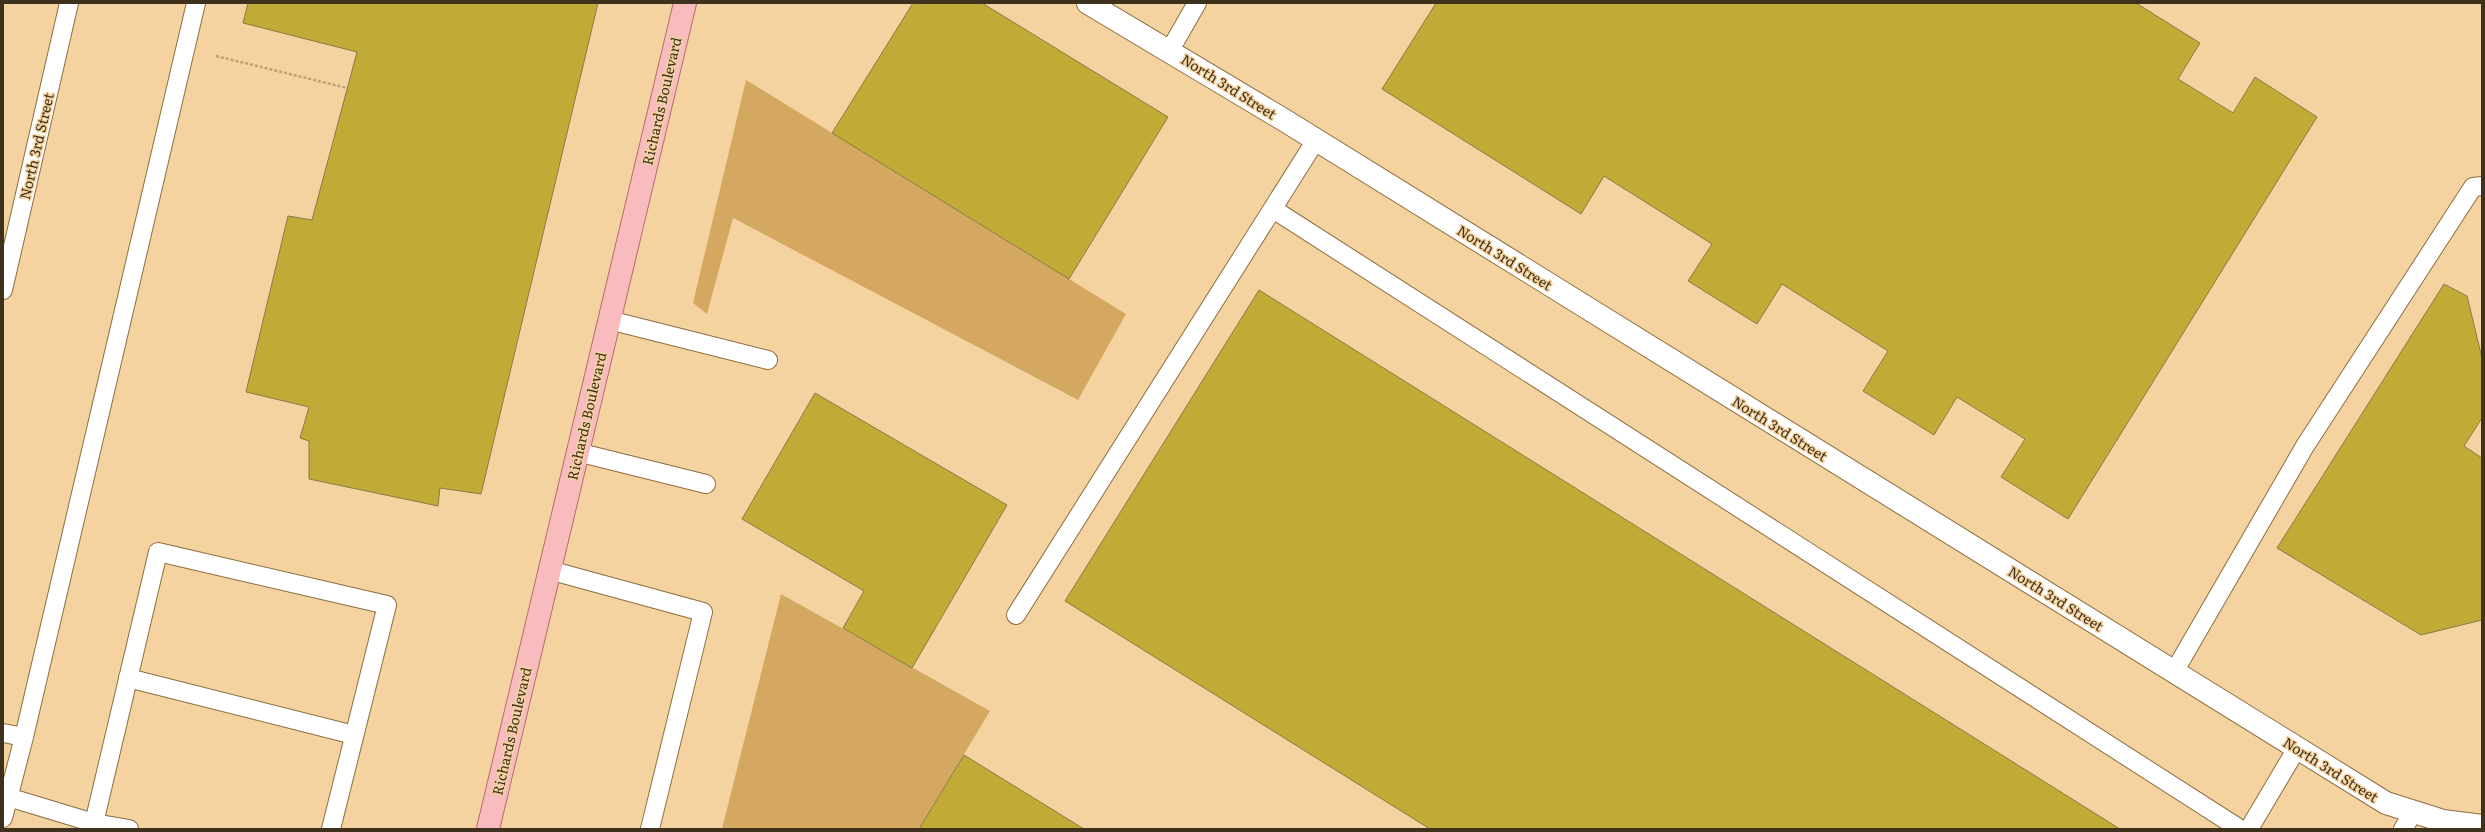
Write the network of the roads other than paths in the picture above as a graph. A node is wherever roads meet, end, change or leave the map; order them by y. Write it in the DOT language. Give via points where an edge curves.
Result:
graph roads {
  1 [pos="69,3"];
  2 [pos="196,3"];
  3 [pos="685,3"];
  4 [pos="1088,3"];
  5 [pos="1197,3"];
  6 [pos="1170,50"];
  7 [pos="1316,140"];
  8 [pos="2482,186"];
  9 [pos="1273,209"];
  10 [pos="3,290"];
  11 [pos="609,320"];
  12 [pos="768,360"];
  13 [pos="577,452"];
  14 [pos="706,484"];
  15 [pos="549,570"];
  16 [pos="1016,615"];
  17 [pos="2174,672"];
  18 [pos="128,678"];
  19 [pos="3,733"];
  20 [pos="354,735"];
  21 [pos="24,738"];
  22 [pos="2297,748"];
  23 [pos="8,797"];
  24 [pos="3,818"];
  25 [pos="2408,821"];
  26 [pos="93,826"];
  27 [pos="2482,826"];
  28 [pos="129,829"];
  29 [pos="331,829"];
  30 [pos="488,829"];
  31 [pos="650,829"];
  32 [pos="2240,829"];
  33 [pos="2249,829"];
  1 -- 10 [label="lane, North 3rd Street"];
  2 -- 21 [label="lane"];
  3 -- 11 [label="main road, Richards Boulevard"];
  4 -- 6 [label="street, North 3rd Street"];
  5 -- 6 [label="lane"];
  6 -- 7 [label="street, North 3rd Street"];
  7 -- 9 [label="lane"];
  7 -- 17 [label="street, North 3rd Street"];
  8 -- 17 [label="lane" via="2473,187 2305,446"];
  9 -- 16 [label="lane"];
  9 -- 32 [label="lane"];
  11 -- 12 [label="lane"];
  11 -- 13 [label="main road, Richards Boulevard"];
  13 -- 14 [label="lane"];
  13 -- 15 [label="main road, Richards Boulevard"];
  15 -- 30 [label="main road, Richards Boulevard"];
  15 -- 31 [label="lane" via="703,612"];
  17 -- 22 [label="street, North 3rd Street"];
  18 -- 20 [label="lane"];
  18 -- 20 [label="lane" via="158,552 387,605"];
  18 -- 26 [label="lane"];
  19 -- 21 [label="lane"];
  20 -- 29 [label="lane"];
  21 -- 23 [label="lane"];
  22 -- 25 [label="street, North 3rd Street" via="2386,804"];
  22 -- 33 [label="lane"];
  23 -- 24 [label="lane"];
  23 -- 26 [label="lane"];
  25 -- 27 [label="street, North 3rd Street" via="2443,821"];
  26 -- 28 [label="lane"];
}
